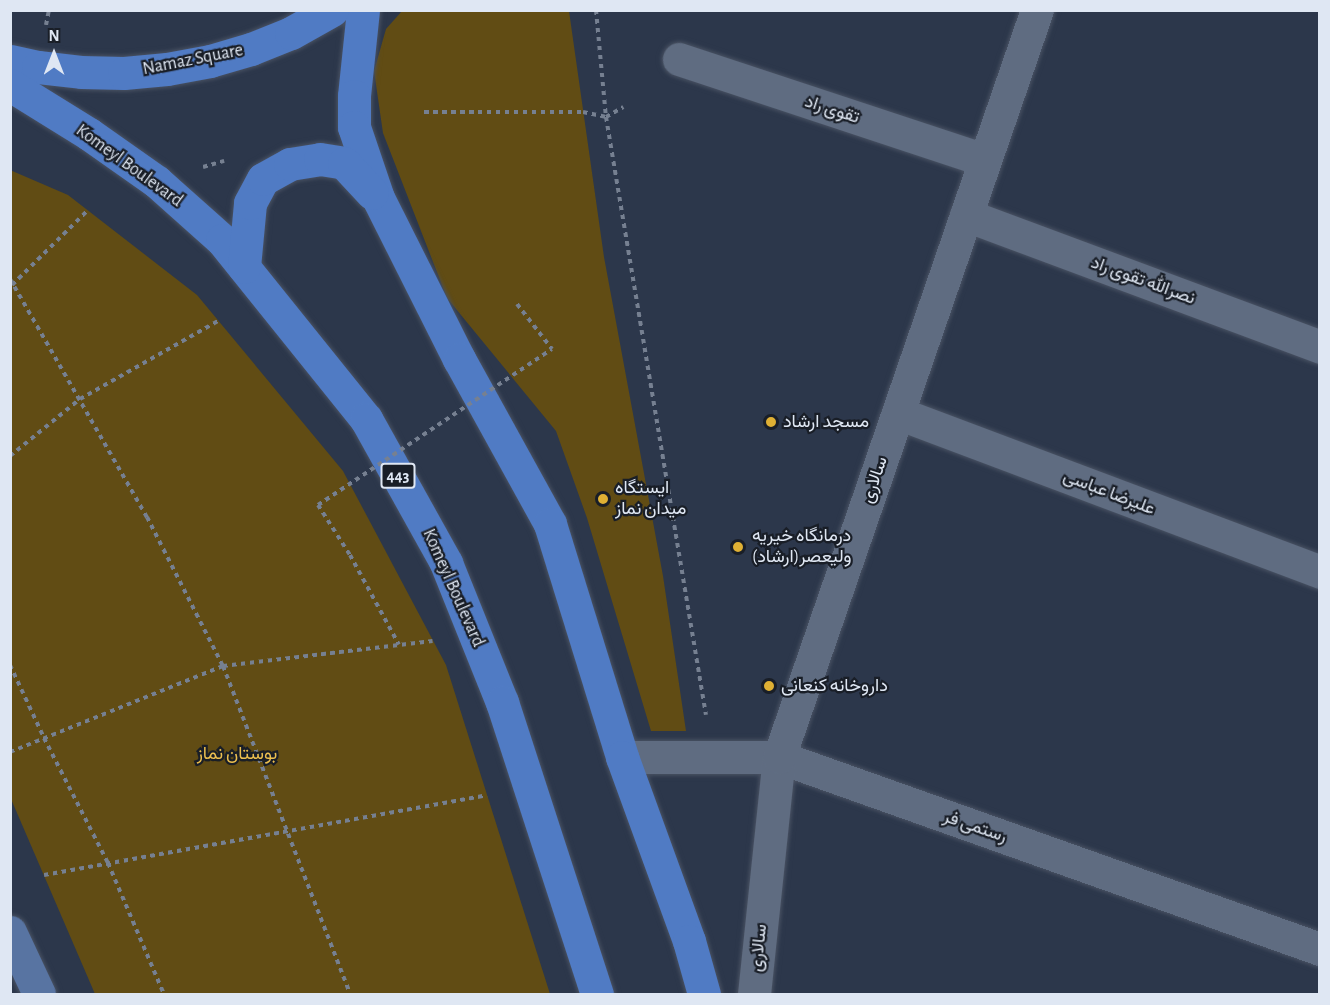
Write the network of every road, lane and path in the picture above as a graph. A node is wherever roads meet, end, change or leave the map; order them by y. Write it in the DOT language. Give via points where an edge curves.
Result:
graph roads {
  1 [pos="332,10"];
  2 [pos="363,10"];
  3 [pos="596,10"];
  4 [pos="1037,10"];
  5 [pos="679,59"];
  6 [pos="10,61"];
  7 [pos="10,85"];
  8 [pos="623,107"];
  9 [pos="424,112"];
  10 [pos="606,117"];
  11 [pos="985,160"];
  12 [pos="378,198"];
  13 [pos="88,210"];
  14 [pos="966,215"];
  15 [pos="244,267"];
  16 [pos="10,279"];
  17 [pos="12,285"];
  18 [pos="517,304"];
  19 [pos="218,321"];
  20 [pos="1320,347"];
  21 [pos="80,399"];
  22 [pos="898,413"];
  23 [pos="10,456"];
  24 [pos="1320,572"];
  25 [pos="433,641"];
  26 [pos="399,645"];
  27 [pos="10,664"];
  28 [pos="223,666"];
  29 [pos="44,738"];
  30 [pos="10,752"];
  31 [pos="622,758"];
  32 [pos="713,758"];
  33 [pos="779,758"];
  34 [pos="487,795"];
  35 [pos="286,830"];
  36 [pos="108,862"];
  37 [pos="44,875"];
  38 [pos="10,932"];
  39 [pos="1320,949"];
  40 [pos="39,994"];
  41 [pos="164,994"];
  42 [pos="350,994"];
  43 [pos="597,994"];
  44 [pos="704,994"];
  45 [pos="754,994"];
  1 -- 6 [label="main road, Namaz Square" via="251,49 167,69 81,72"];
  2 -- 12 [label="main road" via="354,127"];
  3 -- 10 [label="path"];
  4 -- 11 [label="street, سالاری"];
  5 -- 11 [label="street, تقوی راد"];
  7 -- 15 [label="main road, Komeyl Boulevard / 443" via="157,182 222,240"];
  8 -- 10 [label="path"];
  9 -- 10 [label="path" via="584,112"];
  10 -- 32 [label="path"];
  11 -- 14 [label="street, سالاری"];
  12 -- 15 [label="main road" via="344,163 320,159 290,164 263,179 250,203"];
  12 -- 31 [label="main road" via="459,359 550,524"];
  13 -- 17 [label="path"];
  14 -- 20 [label="street, نصرالله تقوی راد"];
  14 -- 22 [label="street, سالاری"];
  15 -- 43 [label="main road, Komeyl Boulevard / 443" via="366,419 446,563 502,702"];
  16 -- 17 [label="path"];
  17 -- 21 [label="path"];
  18 -- 26 [label="path, bridge" via="552,349 318,505"];
  19 -- 21 [label="path"];
  21 -- 23 [label="path"];
  21 -- 28 [label="path"];
  22 -- 24 [label="street, علیرضا عباسی"];
  22 -- 33 [label="street, سالاری"];
  25 -- 26 [label="path"];
  26 -- 28 [label="path"];
  27 -- 29 [label="path"];
  28 -- 29 [label="path"];
  28 -- 35 [label="path"];
  29 -- 30 [label="path"];
  29 -- 36 [label="path"];
  31 -- 32 [label="street, رستمی فر"];
  31 -- 44 [label="main road" via="689,941"];
  32 -- 33 [label="street, رستمی فر"];
  33 -- 39 [label="street, رستمی فر"];
  33 -- 45 [label="street, سالاری"];
  34 -- 35 [label="path"];
  35 -- 36 [label="path"];
  35 -- 42 [label="path"];
  36 -- 37 [label="path"];
  36 -- 41 [label="path"];
  38 -- 40 [label="street"];
}
